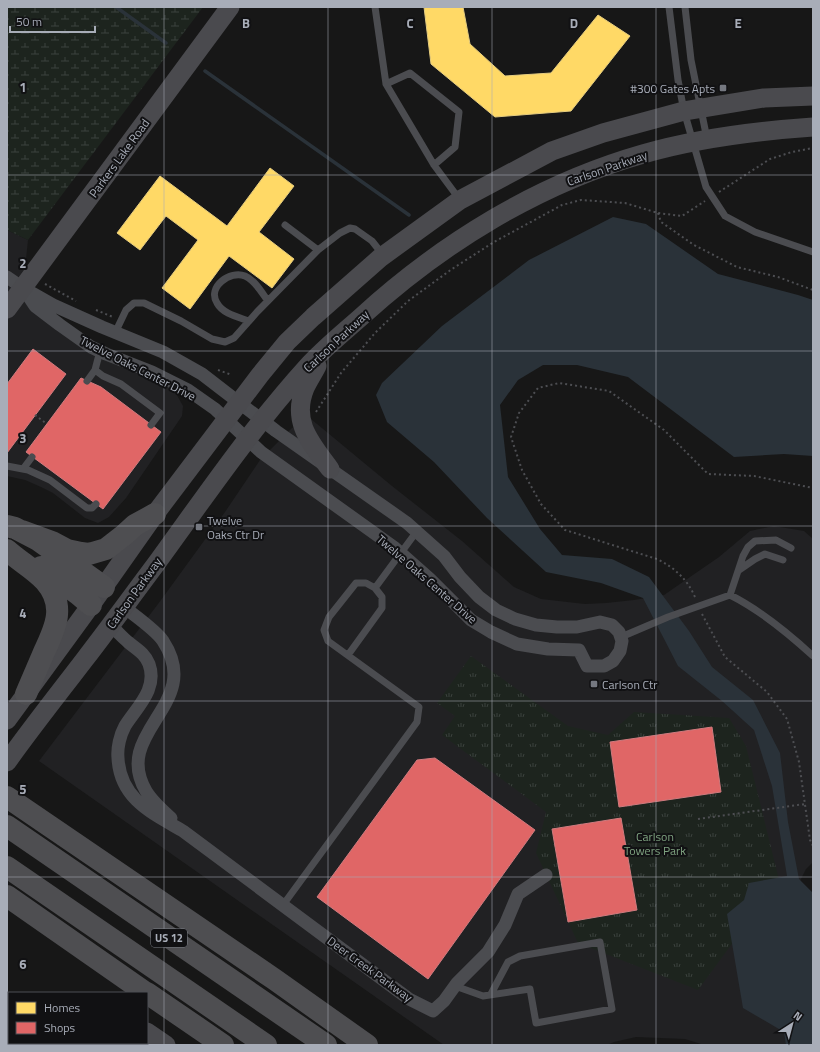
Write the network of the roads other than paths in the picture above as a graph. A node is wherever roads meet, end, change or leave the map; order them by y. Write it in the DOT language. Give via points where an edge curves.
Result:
graph roads {
  1 [pos="230,7"];
  2 [pos="375,7"];
  3 [pos="669,7"];
  4 [pos="685,7"];
  5 [pos="386,84"];
  6 [pos="813,96"];
  7 [pos="692,110"];
  8 [pos="813,127"];
  9 [pos="700,141"];
  10 [pos="434,165"];
  11 [pos="460,200"];
  12 [pos="285,226"];
  13 [pos="318,250"];
  14 [pos="813,252"];
  15 [pos="383,256"];
  16 [pos="7,277"];
  17 [pos="23,288"];
  18 [pos="268,301"];
  19 [pos="7,309"];
  20 [pos="249,321"];
  21 [pos="115,333"];
  22 [pos="327,346"];
  23 [pos="100,351"];
  24 [pos="95,370"];
  25 [pos="87,381"];
  26 [pos="239,403"];
  27 [pos="227,419"];
  28 [pos="261,420"];
  29 [pos="151,425"];
  30 [pos="248,439"];
  31 [pos="32,457"];
  32 [pos="7,466"];
  33 [pos="23,469"];
  34 [pos="330,469"];
  35 [pos="96,504"];
  36 [pos="155,514"];
  37 [pos="15,528"];
  38 [pos="417,531"];
  39 [pos="791,548"];
  40 [pos="7,549"];
  41 [pos="401,553"];
  42 [pos="783,560"];
  43 [pos="739,570"];
  44 [pos="104,587"];
  45 [pos="376,588"];
  46 [pos="730,595"];
  47 [pos="91,605"];
  48 [pos="124,607"];
  49 [pos="110,626"];
  50 [pos="577,627"];
  51 [pos="621,638"];
  52 [pos="579,650"];
  53 [pos="348,655"];
  54 [pos="813,656"];
  55 [pos="26,694"];
  56 [pos="7,720"];
  57 [pos="12,755"];
  58 [pos="7,786"];
  59 [pos="7,797"];
  60 [pos="7,826"];
  61 [pos="183,831"];
  62 [pos="56,832"];
  63 [pos="7,867"];
  64 [pos="546,875"];
  65 [pos="7,898"];
  66 [pos="283,905"];
  67 [pos="455,986"];
  68 [pos="146,992"];
  69 [pos="148,994"];
  70 [pos="491,994"];
  71 [pos="342,1026"];
  72 [pos="148,1033"];
  73 [pos="166,1045"];
  74 [pos="223,1045"];
  75 [pos="266,1045"];
  76 [pos="326,1045"];
  77 [pos="367,1045"];
  78 [pos="371,1045"];
  1 -- 17 [label="main road, Parkers Lake Road"];
  2 -- 5 [label="lane"];
  3 -- 7 [label="lane" via="677,74"];
  4 -- 7 [label="lane" via="691,60"];
  5 -- 10 [label="lane"];
  5 -- 10 [label="lane" via="410,73 459,112 455,147"];
  6 -- 7 [label="main road" via="764,98"];
  7 -- 9 [label="lane"];
  7 -- 9 [label="lane"];
  7 -- 11 [label="main road" via="603,132 552,151"];
  8 -- 9 [label="main road, Carlson Parkway"];
  9 -- 14 [label="lane" via="706,187 725,216 755,232"];
  9 -- 22 [label="main road, Carlson Parkway" via="643,154 580,176 502,214 460,238 391,290"];
  10 -- 11 [label="lane"];
  11 -- 15 [label="main road"];
  12 -- 13 [label="lane"];
  13 -- 15 [label="lane" via="350,228 362,233"];
  13 -- 18 [label="lane"];
  15 -- 26 [label="main road" via="287,342"];
  16 -- 17 [label="street, Twelve Oaks Center Drive"];
  17 -- 19 [label="main road, Parkers Lake Road"];
  17 -- 21 [label="street, Twelve Oaks Center Drive"];
  17 -- 23 [label="street, Twelve Oaks Center Drive" via="35,306 76,337"];
  18 -- 20 [label="lane"];
  18 -- 20 [label="lane" via="251,279 245,276 231,275 220,282 216,289 216,303 228,313"];
  20 -- 21 [label="lane" via="234,338 225,342 212,339 144,303 134,303 126,310"];
  21 -- 26 [label="street, Twelve Oaks Center Drive" via="185,363"];
  22 -- 28 [label="main road, Carlson Parkway"];
  22 -- 34 [label="main road" via="305,389 300,417 303,429"];
  23 -- 24 [label="lane"];
  23 -- 27 [label="street, Twelve Oaks Center Drive" via="188,390"];
  24 -- 25 [label="lane"];
  24 -- 29 [label="lane" via="121,384 160,413"];
  26 -- 27 [label="main road"];
  26 -- 28 [label="street, Twelve Oaks Center Drive"];
  27 -- 30 [label="street, Twelve Oaks Center Drive"];
  27 -- 36 [label="main road"];
  28 -- 30 [label="main road, Carlson Parkway"];
  28 -- 34 [label="street, Twelve Oaks Center Drive"];
  30 -- 41 [label="street, Twelve Oaks Center Drive" via="261,452"];
  30 -- 48 [label="main road, Carlson Parkway"];
  31 -- 33 [label="lane"];
  32 -- 33 [label="lane"];
  33 -- 35 [label="lane" via="50,480 87,508 92,508"];
  34 -- 38 [label="street, Twelve Oaks Center Drive"];
  36 -- 37 [label="highway" via="134,525 106,550 89,554 67,550"];
  36 -- 44 [label="main road"];
  37 -- 44 [label="highway" via="38,540"];
  38 -- 41 [label="lane"];
  38 -- 50 [label="street, Twelve Oaks Center Drive" via="444,556 479,597 496,610 536,625"];
  39 -- 43 [label="lane" via="776,540 755,541 745,552"];
  40 -- 47 [label="highway" via="31,560"];
  40 -- 55 [label="highway" via="44,581 57,606 53,634"];
  41 -- 45 [label="lane"];
  41 -- 52 [label="street, Twelve Oaks Center Drive" via="470,620 491,632 517,644"];
  42 -- 43 [label="lane" via="765,554"];
  43 -- 46 [label="lane"];
  44 -- 47 [label="main road"];
  44 -- 48 [label="main road, Deer Creek Parkway"];
  45 -- 53 [label="lane" via="382,597 382,608"];
  45 -- 53 [label="lane" via="366,583 356,583 329,617 324,630 328,641"];
  46 -- 51 [label="lane"];
  46 -- 54 [label="lane" via="746,603"];
  47 -- 49 [label="main road, Deer Creek Parkway"];
  47 -- 55 [label="main road"];
  48 -- 49 [label="main road, Carlson Parkway"];
  48 -- 61 [label="street, Deer Creek Parkway" via="162,639 175,671 171,695 147,733 138,761 146,790"];
  49 -- 57 [label="main road, Carlson Parkway"];
  49 -- 61 [label="street, Deer Creek Parkway" via="144,655 151,672 147,695 125,726 120,739 118,768 127,790 139,803"];
  50 -- 51 [label="street, Twelve Oaks Center Drive" via="600,622 612,625"];
  50 -- 52 [label="street"];
  51 -- 52 [label="street" via="620,651 613,661 604,666 587,666"];
  53 -- 66 [label="lane" via="419,707 417,722"];
  55 -- 56 [label="main road"];
  58 -- 62 [label="highway"];
  59 -- 62 [label="highway"];
  60 -- 76 [label="highway, US 12"];
  61 -- 66 [label="street, Deer Creek Parkway"];
  62 -- 71 [label="highway"];
  63 -- 75 [label="highway, US 12"];
  64 -- 67 [label="street, Deer Creek Parkway" via="518,894 505,926 488,952"];
  65 -- 68 [label="highway"];
  66 -- 67 [label="street, Deer Creek Parkway" via="409,999 433,1011"];
  67 -- 70 [label="lane" via="483,996"];
  69 -- 74 [label="highway"];
  70 -- 70 [label="lane" via="530,989 536,1022 612,1009 600,942 520,956 508,962"];
  71 -- 77 [label="highway"];
  71 -- 78 [label="highway"];
  72 -- 73 [label="main road"];
}
